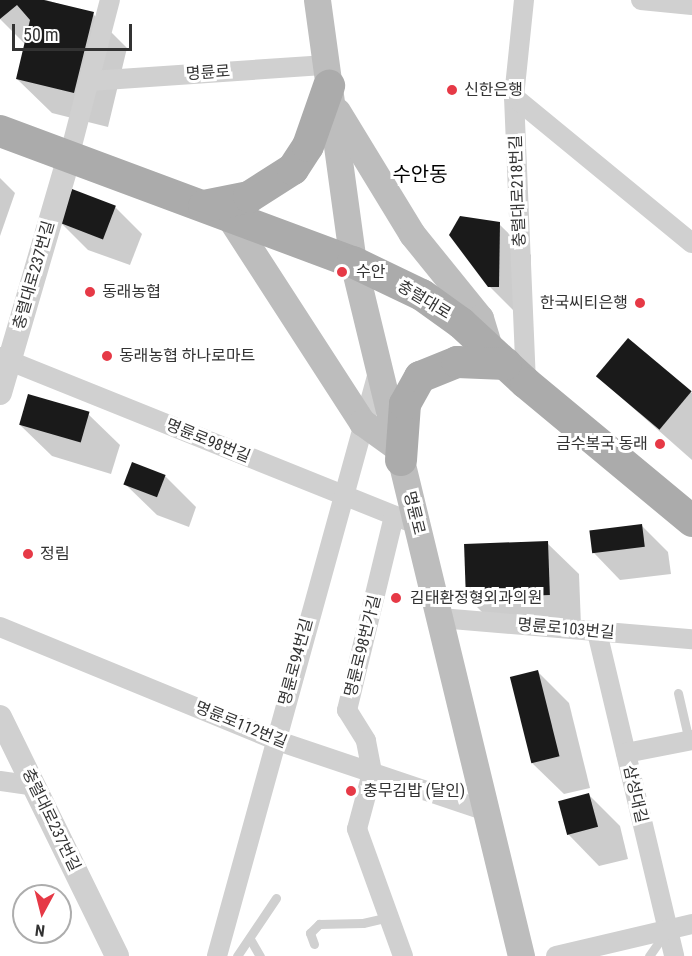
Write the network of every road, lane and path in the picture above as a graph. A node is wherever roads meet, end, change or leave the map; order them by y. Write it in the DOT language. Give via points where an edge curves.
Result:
graph roads {
  1 [pos="110,0"];
  2 [pos="317,0"];
  3 [pos="524,0"];
  4 [pos="641,0"];
  5 [pos="692,5"];
  6 [pos="90,81"];
  7 [pos="328,84"];
  8 [pos="514,97"];
  9 [pos="0,131"];
  10 [pos="69,157"];
  11 [pos="216,211"];
  12 [pos="692,243"];
  13 [pos="353,262"];
  14 [pos="5,359"];
  15 [pos="507,365"];
  16 [pos="379,368"];
  17 [pos="0,393"];
  18 [pos="362,422"];
  19 [pos="400,454"];
  20 [pos="341,494"];
  21 [pos="406,520"];
  22 [pos="692,521"];
  23 [pos="440,618"];
  24 [pos="0,627"];
  25 [pos="597,632"];
  26 [pos="692,639"];
  27 [pos="678,693"];
  28 [pos="0,717"];
  29 [pos="275,740"];
  30 [pos="691,740"];
  31 [pos="626,753"];
  32 [pos="372,773"];
  33 [pos="0,781"];
  34 [pos="35,786"];
  35 [pos="486,811"];
  36 [pos="276,898"];
  37 [pos="388,917"];
  38 [pos="692,924"];
  39 [pos="668,930"];
  40 [pos="250,939"];
  41 [pos="314,944"];
  42 [pos="117,956"];
  43 [pos="217,956"];
  44 [pos="237,956"];
  45 [pos="260,956"];
  46 [pos="403,956"];
  47 [pos="521,956"];
  48 [pos="556,956"];
  49 [pos="649,956"];
  50 [pos="674,956"];
  1 -- 6 [label="street"];
  2 -- 7 [label="main road, 명륜로"];
  3 -- 8 [label="street, 충렬대로218번길"];
  4 -- 5 [label="street"];
  6 -- 7 [label="street, 명륜로"];
  6 -- 10 [label="street"];
  7 -- 11 [label="main road" via="308,146 293,169 249,197"];
  7 -- 13 [label="main road, 명륜로"];
  7 -- 15 [label="main road" via="412,234 480,318"];
  8 -- 12 [label="street"];
  8 -- 15 [label="street, 충렬대로218번길"];
  9 -- 10 [label="main road, 충렬대로"];
  10 -- 11 [label="main road, 충렬대로"];
  10 -- 14 [label="street, 충렬대로237번길"];
  11 -- 13 [label="main road, 충렬대로"];
  11 -- 18 [label="main road"];
  13 -- 15 [label="main road, 충렬대로" via="422,295"];
  13 -- 16 [label="main road, 명륜로"];
  14 -- 17 [label="street, 충렬대로237번길"];
  14 -- 20 [label="street, 명륜로98번길"];
  15 -- 19 [label="main road" via="457,362 420,377 405,404"];
  15 -- 22 [label="main road, 충렬대로"];
  16 -- 18 [label="street, 명륜로94번길"];
  16 -- 19 [label="main road, 명륜로"];
  18 -- 19 [label="main road"];
  18 -- 20 [label="street, 명륜로94번길"];
  19 -- 21 [label="main road, 명륜로"];
  20 -- 21 [label="street, 명륜로98번길"];
  20 -- 29 [label="street, 명륜로94번길"];
  21 -- 23 [label="main road, 명륜로"];
  21 -- 32 [label="street, 명륜로98번가길" via="347,710 366,741"];
  23 -- 25 [label="street, 명륜로103번길"];
  23 -- 35 [label="main road, 명륜로"];
  24 -- 29 [label="street, 명륜로112번길"];
  25 -- 26 [label="street, 명륜로103번길"];
  25 -- 31 [label="street, 삼성대길"];
  27 -- 30 [label="lane"];
  28 -- 34 [label="street, 충렬대로237번길"];
  29 -- 32 [label="street, 명륜로112번길"];
  29 -- 43 [label="street, 명륜로94번길"];
  30 -- 31 [label="street"];
  31 -- 39 [label="street, 삼성대길"];
  32 -- 35 [label="street, 명륜로112번길"];
  32 -- 37 [label="street" via="357,829"];
  33 -- 34 [label="street"];
  34 -- 42 [label="street, 충렬대로237번길"];
  35 -- 47 [label="main road, 명륜로"];
  36 -- 40 [label="lane"];
  37 -- 41 [label="lane" via="363,923 319,924 310,933"];
  37 -- 46 [label="street"];
  38 -- 39 [label="street"];
  39 -- 48 [label="street"];
  39 -- 49 [label="lane"];
  39 -- 50 [label="street, 삼성대길"];
  40 -- 44 [label="lane"];
  40 -- 45 [label="lane"];
}
